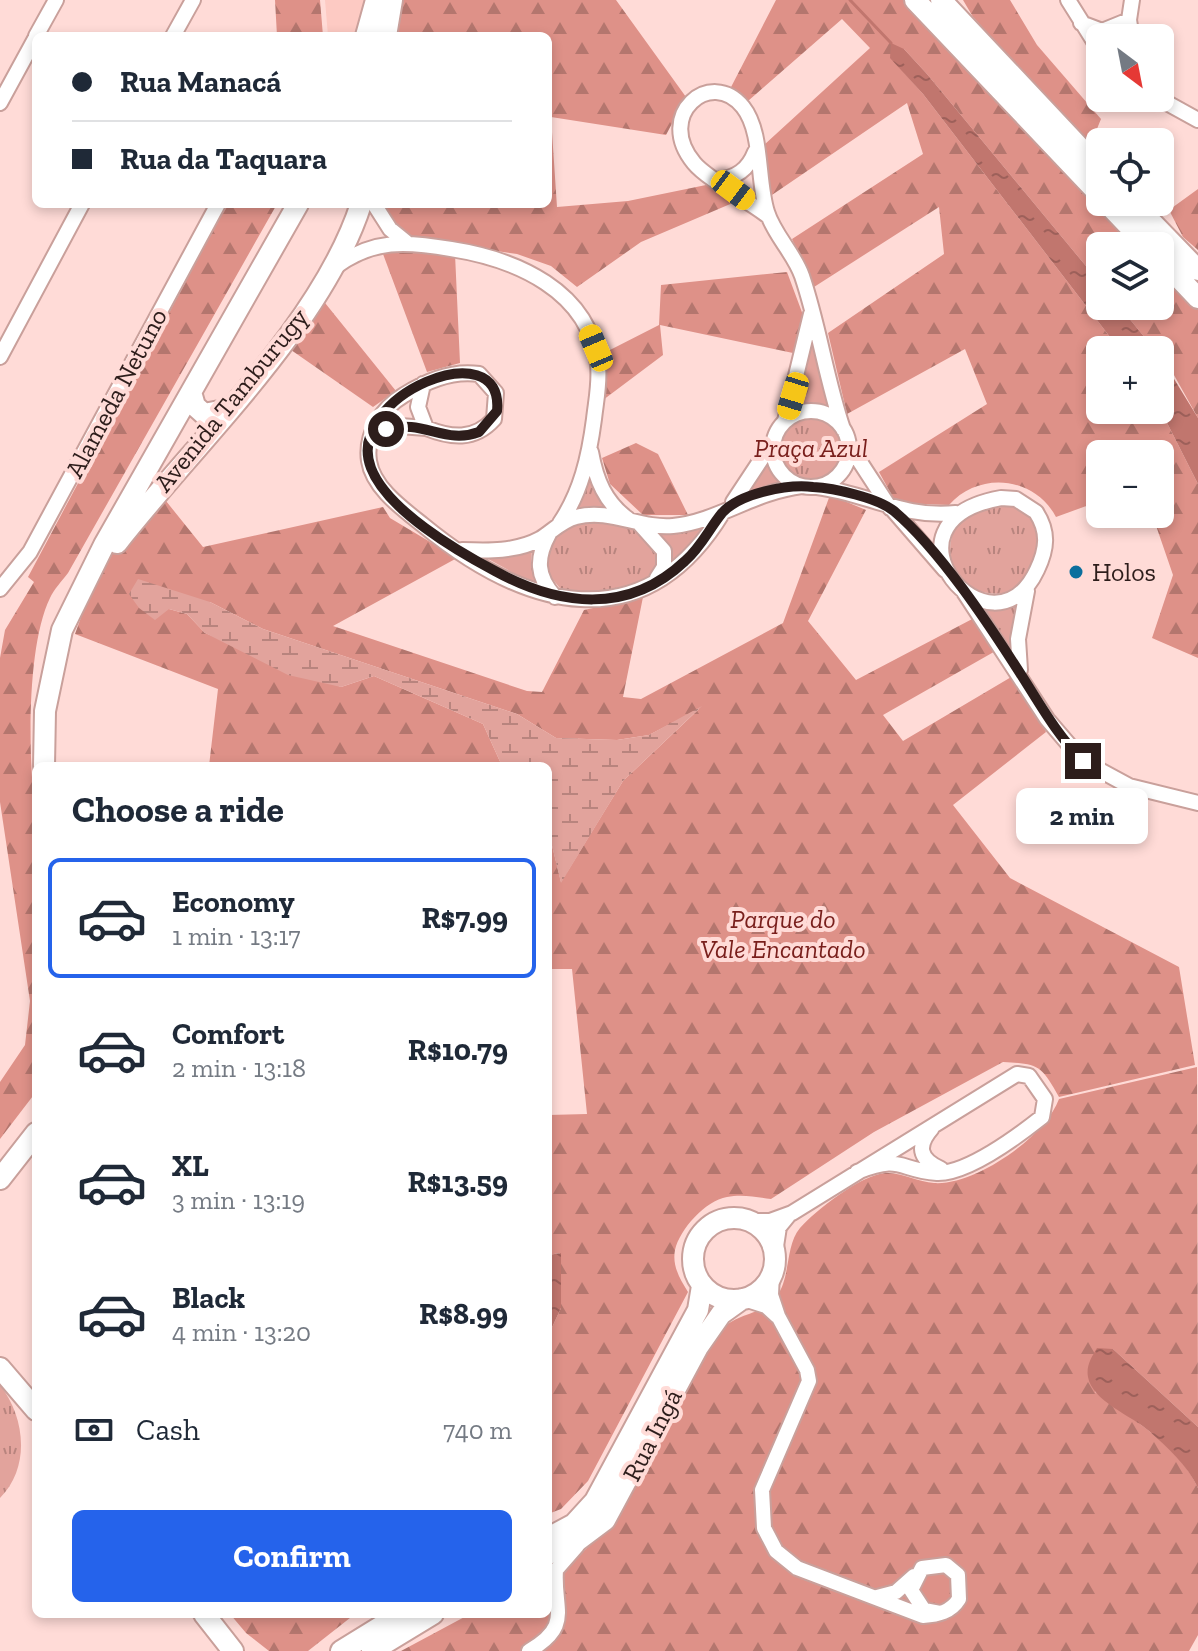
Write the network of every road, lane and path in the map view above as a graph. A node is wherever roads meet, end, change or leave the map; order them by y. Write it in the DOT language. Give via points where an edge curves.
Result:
graph roads {
  1 [pos="56,0"];
  2 [pos="193,0"];
  3 [pos="376,0"];
  4 [pos="392,0"];
  5 [pos="1068,0"];
  6 [pos="1132,0"];
  7 [pos="929,3"];
  8 [pos="1129,20"];
  9 [pos="1080,23"];
  10 [pos="1130,24"];
  11 [pos="1086,31"];
  12 [pos="38,32"];
  13 [pos="175,32"];
  14 [pos="367,32"];
  15 [pos="387,32"];
  16 [pos="32,43"];
  17 [pos="0,103"];
  18 [pos="1174,106"];
  19 [pos="1198,120"];
  20 [pos="756,152"];
  21 [pos="1086,155"];
  22 [pos="1086,179"];
  23 [pos="717,180"];
  24 [pos="80,208"];
  25 [pos="216,208"];
  26 [pos="296,208"];
  27 [pos="359,208"];
  28 [pos="377,208"];
  29 [pos="768,216"];
  30 [pos="1119,216"];
  31 [pos="1146,216"];
  32 [pos="1135,232"];
  33 [pos="406,242"];
  34 [pos="1198,270"];
  35 [pos="329,271"];
  36 [pos="1174,273"];
  37 [pos="1198,298"];
  38 [pos="812,310"];
  39 [pos="0,357"];
  40 [pos="423,384"];
  41 [pos="191,392"];
  42 [pos="230,409"];
  43 [pos="785,421"];
  44 [pos="426,428"];
  45 [pos="843,429"];
  46 [pos="371,437"];
  47 [pos="774,439"];
  48 [pos="849,443"];
  49 [pos="590,448"];
  50 [pos="808,486"];
  51 [pos="892,509"];
  52 [pos="726,510"];
  53 [pos="956,513"];
  54 [pos="630,520"];
  55 [pos="554,528"];
  56 [pos="461,550"];
  57 [pos="948,573"];
  58 [pos="3,579"];
  59 [pos="655,581"];
  60 [pos="84,587"];
  61 [pos="1027,591"];
  62 [pos="964,592"];
  63 [pos="555,597"];
  64 [pos="1021,675"];
  65 [pos="44,762"];
  66 [pos="1198,803"];
  67 [pos="938,1122"];
  68 [pos="32,1139"];
  69 [pos="857,1172"];
  70 [pos="949,1172"];
  71 [pos="0,1179"];
  72 [pos="792,1213"];
  73 [pos="748,1221"];
  74 [pos="773,1263"];
  75 [pos="702,1286"];
  76 [pos="743,1299"];
  77 [pos="778,1316"];
  78 [pos="0,1368"];
  79 [pos="32,1405"];
  80 [pos="595,1530"];
  81 [pos="552,1536"];
  82 [pos="552,1552"];
  83 [pos="916,1574"];
  84 [pos="552,1589"];
  85 [pos="877,1597"];
  86 [pos="940,1613"];
  87 [pos="207,1618"];
  88 [pos="395,1618"];
  89 [pos="426,1618"];
  90 [pos="234,1650"];
  91 [pos="341,1651"];
  92 [pos="372,1651"];
  93 [pos="529,1651"];
  1 -- 12 [label="street"];
  2 -- 13 [label="street"];
  3 -- 14 [label="main road"];
  4 -- 15 [label="main road"];
  5 -- 9 [label="street"];
  6 -- 8 [label="street"];
  7 -- 21 [label="main road"];
  7 -- 22 [label="main road"];
  8 -- 9 [label="street" via="1102,31"];
  8 -- 10 [label="street"];
  9 -- 11 [label="street"];
  16 -- 17 [label="street"];
  18 -- 19 [label="street"];
  20 -- 23 [label="street" via="745,169"];
  20 -- 23 [label="street" via="751,120 737,100 715,93 695,99 681,113 682,144 695,165"];
  20 -- 29 [label="street"];
  23 -- 29 [label="street"];
  24 -- 39 [label="street"];
  25 -- 58 [label="street, Alameda Netuno" via="42,531"];
  26 -- 41 [label="main road, Avenida Tamburugy"];
  27 -- 35 [label="main road, Avenida Tamburugy"];
  28 -- 33 [label="street"];
  29 -- 38 [label="street" via="796,261"];
  30 -- 32 [label="main road"];
  31 -- 34 [label="main road"];
  33 -- 35 [label="street" via="360,251"];
  33 -- 49 [label="street" via="522,267 559,291 596,348 599,367"];
  35 -- 42 [label="main road, Avenida Tamburugy" via="294,327"];
  36 -- 37 [label="main road"];
  38 -- 43 [label="street"];
  38 -- 45 [label="street"];
  40 -- 44 [label="street" via="418,407"];
  40 -- 44 [label="street" via="456,373 479,374 492,385 498,401 494,419 469,436"];
  40 -- 46 [label="street" via="389,406"];
  41 -- 42 [label="main road" via="204,414"];
  41 -- 60 [label="main road, Avenida Tamburugy"];
  42 -- 60 [label="main road, Avenida Tamburugy"];
  43 -- 45 [label="street" via="812,411 830,416"];
  43 -- 47 [label="street"];
  44 -- 46 [label="street" via="400,426"];
  45 -- 48 [label="street"];
  46 -- 56 [label="street" via="369,460 386,492"];
  47 -- 50 [label="street" via="776,465 787,478"];
  47 -- 52 [label="street"];
  48 -- 50 [label="street" via="839,474"];
  48 -- 51 [label="street"];
  49 -- 54 [label="street" via="600,487"];
  49 -- 55 [label="street" via="576,496"];
  50 -- 51 [label="street"];
  50 -- 52 [label="street" via="768,492"];
  51 -- 53 [label="street"];
  51 -- 57 [label="street"];
  52 -- 54 [label="street" via="675,526"];
  52 -- 59 [label="street" via="684,563"];
  53 -- 57 [label="street" via="942,539"];
  53 -- 61 [label="street" via="1001,498 1016,499 1036,512 1046,542"];
  54 -- 55 [label="street" via="593,515"];
  54 -- 59 [label="street" via="664,551 664,567"];
  55 -- 56 [label="street" via="508,549"];
  55 -- 63 [label="street" via="541,548 539,569"];
  56 -- 63 [label="street" via="513,581"];
  57 -- 62 [label="street"];
  59 -- 63 [label="street" via="598,599"];
  60 -- 65 [label="main road, Avenida Tamburugy" via="62,630 50,678"];
  61 -- 62 [label="street" via="995,603"];
  61 -- 64 [label="street" via="1018,639"];
  62 -- 64 [label="street"];
  64 -- 66 [label="street" via="1064,742 1083,761 1129,786"];
  67 -- 69 [label="street"];
  67 -- 70 [label="street" via="920,1150 928,1162"];
  67 -- 70 [label="street" via="1017,1074 1029,1076 1045,1099 1046,1111 1034,1123"];
  68 -- 71 [label="main road"];
  69 -- 70 [label="street" via="891,1162"];
  69 -- 72 [label="street"];
  72 -- 73 [label="street"];
  72 -- 74 [label="street" via="779,1227"];
  73 -- 74 [label="main road" via="763,1230"];
  73 -- 75 [label="main road" via="717,1222 700,1235 692,1256"];
  74 -- 76 [label="main road" via="761,1290"];
  74 -- 77 [label="street" via="771,1295"];
  75 -- 76 [label="main road" via="720,1298"];
  75 -- 81 [label="main road, Rua Ingá" via="698,1310 595,1501 574,1524"];
  76 -- 77 [label="street"];
  76 -- 80 [label="main road, Rua Ingá" via="707,1332 622,1494"];
  77 -- 85 [label="street" via="809,1381 762,1490 764,1528 776,1551 797,1568"];
  78 -- 79 [label="main road"];
  80 -- 82 [label="main road, Rua Ingá"];
  80 -- 84 [label="street" via="558,1565"];
  83 -- 85 [label="street" via="896,1592"];
  83 -- 86 [label="street" via="911,1590 917,1605"];
  83 -- 86 [label="street" via="937,1563 958,1575 959,1599"];
  84 -- 93 [label="street" via="560,1609 555,1629"];
  85 -- 86 [label="street" via="923,1616"];
  87 -- 90 [label="main road"];
  88 -- 91 [label="main road"];
  89 -- 92 [label="main road"];
}
